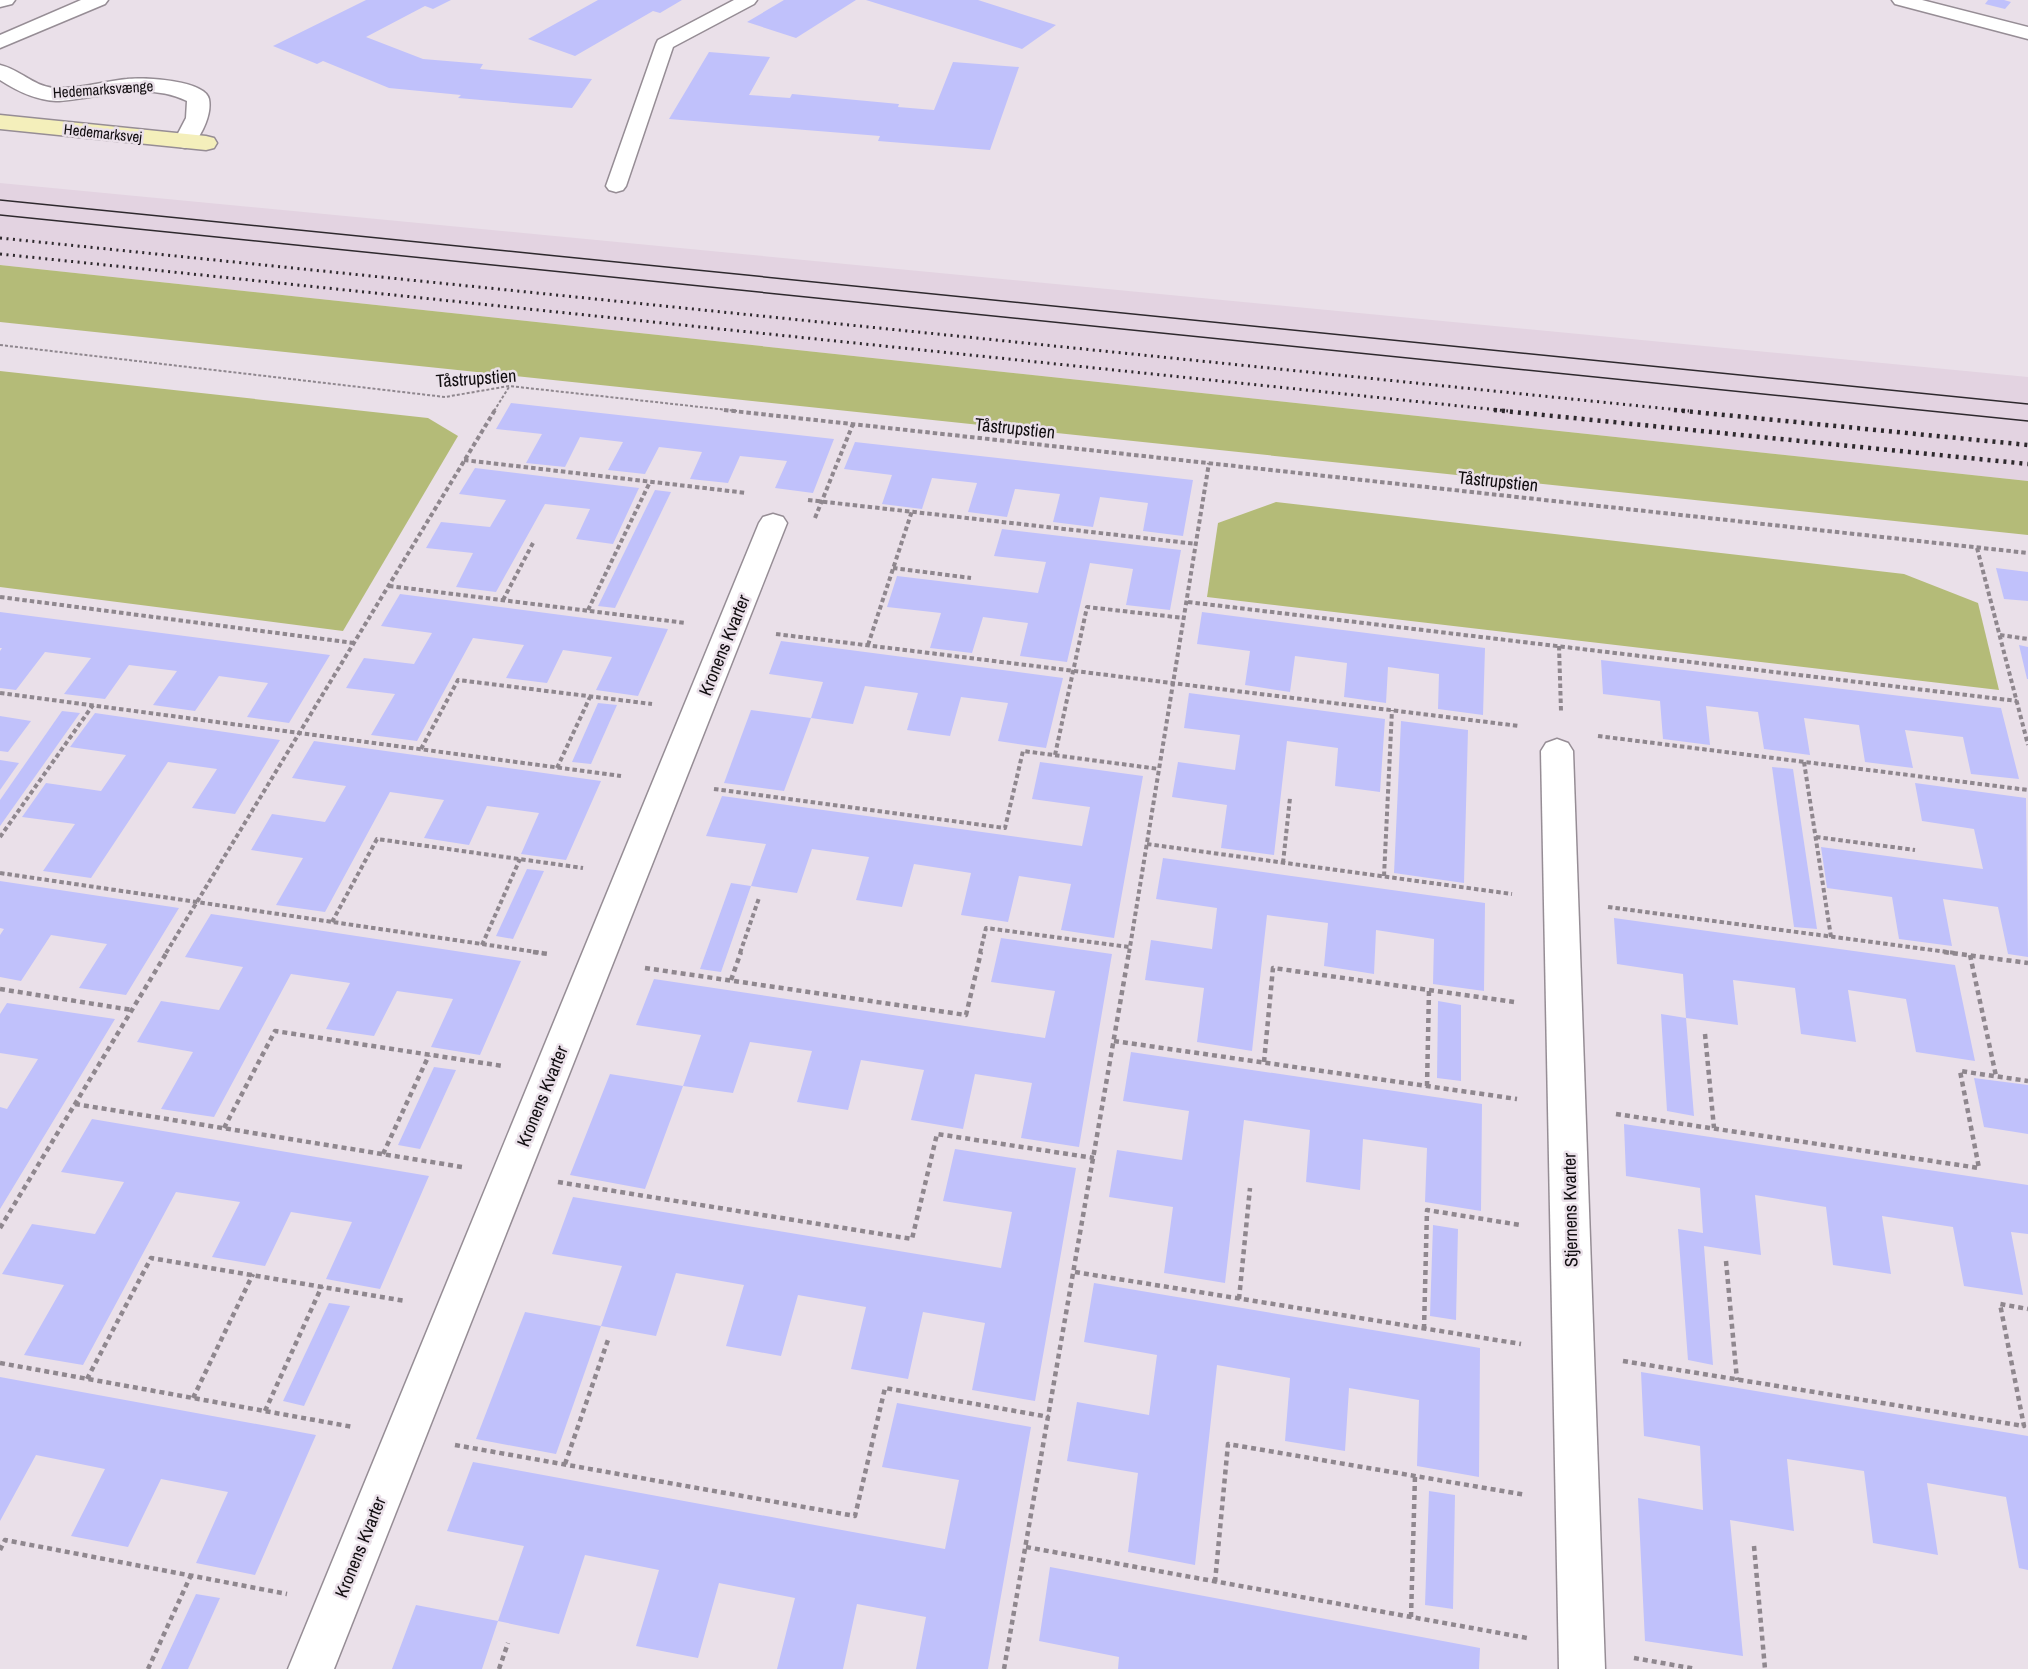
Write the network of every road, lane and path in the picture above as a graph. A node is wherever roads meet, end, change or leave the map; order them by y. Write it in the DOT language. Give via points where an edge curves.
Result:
graph roads {
  1 [pos="6,0"];
  2 [pos="98,0"];
  3 [pos="748,0"];
  4 [pos="1901,0"];
  5 [pos="0,2"];
  6 [pos="2028,33"];
  7 [pos="0,42"];
  8 [pos="0,71"];
  9 [pos="0,122"];
  10 [pos="195,142"];
  11 [pos="616,186"];
  12 [pos="0,345"];
  13 [pos="509,386"];
  14 [pos="853,424"];
  15 [pos="464,460"];
  16 [pos="1209,463"];
  17 [pos="650,482"];
  18 [pos="753,493"];
  19 [pos="822,501"];
  20 [pos="786,511"];
  21 [pos="912,511"];
  22 [pos="533,543"];
  23 [pos="1197,544"];
  24 [pos="1977,548"];
  25 [pos="2028,553"];
  26 [pos="893,568"];
  27 [pos="971,578"];
  28 [pos="389,586"];
  29 [pos="0,597"];
  30 [pos="503,600"];
  31 [pos="1188,602"];
  32 [pos="588,610"];
  33 [pos="1184,618"];
  34 [pos="730,628"];
  35 [pos="2000,635"];
  36 [pos="2028,639"];
  37 [pos="354,643"];
  38 [pos="868,645"];
  39 [pos="1559,646"];
  40 [pos="1074,670"];
  41 [pos="1174,682"];
  42 [pos="0,693"];
  43 [pos="590,697"];
  44 [pos="2017,701"];
  45 [pos="93,705"];
  46 [pos="697,710"];
  47 [pos="1392,710"];
  48 [pos="299,733"];
  49 [pos="1559,741"];
  50 [pos="2028,745"];
  51 [pos="421,749"];
  52 [pos="1055,755"];
  53 [pos="1804,762"];
  54 [pos="558,768"];
  55 [pos="1159,769"];
  56 [pos="668,782"];
  57 [pos="2028,790"];
  58 [pos="1290,798"];
  59 [pos="0,837"];
  60 [pos="1816,837"];
  61 [pos="1915,850"];
  62 [pos="520,860"];
  63 [pos="1283,863"];
  64 [pos="631,875"];
  65 [pos="1384,876"];
  66 [pos="759,898"];
  67 [pos="332,922"];
  68 [pos="1831,937"];
  69 [pos="482,945"];
  70 [pos="1970,955"];
  71 [pos="731,980"];
  72 [pos="0,989"];
  73 [pos="1429,990"];
  74 [pos="1565,1009"];
  75 [pos="132,1010"];
  76 [pos="1705,1034"];
  77 [pos="429,1055"];
  78 [pos="1264,1062"];
  79 [pos="551,1074"];
  80 [pos="1996,1076"];
  81 [pos="1427,1086"];
  82 [pos="75,1104"];
  83 [pos="224,1128"];
  84 [pos="1714,1128"];
  85 [pos="383,1154"];
  86 [pos="1094,1158"];
  87 [pos="510,1174"];
  88 [pos="1250,1188"];
  89 [pos="0,1228"];
  90 [pos="1571,1232"];
  91 [pos="1726,1261"];
  92 [pos="253,1274"];
  93 [pos="322,1286"];
  94 [pos="1239,1299"];
  95 [pos="456,1310"];
  96 [pos="1424,1329"];
  97 [pos="609,1337"];
  98 [pos="0,1363"];
  99 [pos="87,1379"];
  100 [pos="1737,1380"];
  101 [pos="193,1398"];
  102 [pos="265,1411"];
  103 [pos="1049,1417"];
  104 [pos="405,1437"];
  105 [pos="565,1464"];
  106 [pos="1415,1476"];
  107 [pos="1577,1504"];
  108 [pos="1754,1546"];
  109 [pos="1026,1547"];
  110 [pos="0,1550"];
  111 [pos="191,1575"];
  112 [pos="1215,1582"];
  113 [pos="338,1604"];
  114 [pos="1411,1617"];
  115 [pos="508,1643"];
  116 [pos="1581,1659"];
  117 [pos="148,1669"];
  118 [pos="311,1669"];
  119 [pos="499,1669"];
  120 [pos="1004,1669"];
  121 [pos="1696,1669"];
  122 [pos="1765,1669"];
  1 -- 5 [label="lane"];
  2 -- 7 [label="street"];
  3 -- 11 [label="lane" via="665,44"];
  4 -- 6 [label="lane"];
  8 -- 10 [label="street, Hedemarksvænge" via="33,90 53,95 128,85 182,89 198,98"];
  9 -- 10 [label="street, Hedemarksvej"];
  12 -- 13 [label="path, Tåstrupstien" via="445,397"];
  13 -- 14 [label="path, Tåstrupstien"];
  13 -- 15 [label="path"];
  14 -- 16 [label="path, Tåstrupstien"];
  14 -- 19 [label="path"];
  15 -- 17 [label="path"];
  15 -- 28 [label="path"];
  16 -- 23 [label="path"];
  16 -- 24 [label="path, Tåstrupstien"];
  17 -- 18 [label="path"];
  17 -- 32 [label="path"];
  19 -- 20 [label="path"];
  19 -- 20 [label="path" via="814,519"];
  19 -- 21 [label="path"];
  20 -- 34 [label="street, Kronens Kvarter"];
  21 -- 23 [label="path"];
  21 -- 26 [label="path"];
  22 -- 30 [label="path"];
  23 -- 31 [label="path"];
  24 -- 25 [label="path, Tåstrupstien"];
  24 -- 35 [label="path"];
  26 -- 27 [label="path"];
  26 -- 38 [label="path"];
  28 -- 30 [label="path"];
  28 -- 37 [label="path"];
  29 -- 37 [label="path"];
  30 -- 32 [label="path"];
  31 -- 33 [label="path"];
  31 -- 39 [label="path"];
  32 -- 34 [label="path"];
  33 -- 40 [label="path" via="1087,607"];
  33 -- 41 [label="path"];
  34 -- 38 [label="path"];
  34 -- 46 [label="street, Kronens Kvarter"];
  35 -- 36 [label="path"];
  35 -- 44 [label="path"];
  37 -- 48 [label="path"];
  38 -- 40 [label="path"];
  39 -- 44 [label="path"];
  39 -- 49 [label="path"];
  40 -- 41 [label="path"];
  40 -- 52 [label="path"];
  41 -- 47 [label="path"];
  41 -- 55 [label="path"];
  42 -- 45 [label="path"];
  43 -- 46 [label="path"];
  43 -- 51 [label="path" via="458,680"];
  43 -- 54 [label="path"];
  44 -- 50 [label="path"];
  45 -- 48 [label="path"];
  45 -- 59 [label="path"];
  46 -- 56 [label="street, Kronens Kvarter"];
  47 -- 49 [label="path"];
  47 -- 65 [label="path"];
  48 -- 51 [label="path"];
  48 -- 75 [label="path"];
  49 -- 53 [label="path"];
  49 -- 74 [label="street, Stjernens Kvarter"];
  51 -- 54 [label="path"];
  52 -- 55 [label="path"];
  52 -- 56 [label="path" via="1023,751 1005,828"];
  53 -- 57 [label="path"];
  53 -- 60 [label="path"];
  54 -- 56 [label="path"];
  55 -- 86 [label="path"];
  56 -- 64 [label="street, Kronens Kvarter"];
  58 -- 63 [label="path"];
  60 -- 61 [label="path"];
  60 -- 68 [label="path"];
  62 -- 64 [label="path"];
  62 -- 67 [label="path" via="377,839"];
  62 -- 69 [label="path"];
  64 -- 79 [label="street, Kronens Kvarter"];
  66 -- 71 [label="path"];
  70 -- 80 [label="path"];
  72 -- 75 [label="path"];
  73 -- 74 [label="path"];
  73 -- 78 [label="path" via="1274,968"];
  73 -- 81 [label="path"];
  74 -- 90 [label="street, Stjernens Kvarter"];
  75 -- 82 [label="path"];
  76 -- 84 [label="path"];
  77 -- 79 [label="path"];
  77 -- 83 [label="path" via="275,1031"];
  77 -- 85 [label="path"];
  79 -- 87 [label="street, Kronens Kvarter"];
  82 -- 83 [label="path"];
  82 -- 89 [label="path"];
  83 -- 85 [label="path"];
  85 -- 87 [label="path"];
  86 -- 87 [label="path" via="937,1134 912,1239"];
  86 -- 103 [label="path"];
  87 -- 95 [label="street, Kronens Kvarter"];
  88 -- 94 [label="path"];
  90 -- 96 [label="path" via="1427,1210"];
  90 -- 107 [label="street, Stjernens Kvarter"];
  91 -- 100 [label="path"];
  92 -- 93 [label="path"];
  92 -- 99 [label="path" via="151,1258"];
  92 -- 101 [label="path"];
  93 -- 95 [label="path"];
  93 -- 102 [label="path"];
  95 -- 104 [label="street, Kronens Kvarter"];
  97 -- 105 [label="path"];
  98 -- 99 [label="path"];
  99 -- 101 [label="path"];
  101 -- 102 [label="path"];
  102 -- 104 [label="path"];
  103 -- 105 [label="path" via="885,1388 855,1516"];
  103 -- 109 [label="path"];
  104 -- 105 [label="path"];
  104 -- 113 [label="street, Kronens Kvarter"];
  106 -- 107 [label="path"];
  106 -- 112 [label="path" via="1228,1444"];
  106 -- 114 [label="path"];
  107 -- 116 [label="street, Stjernens Kvarter"];
  108 -- 122 [label="path"];
  109 -- 112 [label="path"];
  109 -- 120 [label="path"];
  110 -- 111 [label="path" via="5,1540"];
  111 -- 113 [label="path"];
  111 -- 117 [label="path"];
  112 -- 114 [label="path"];
  113 -- 118 [label="street, Kronens Kvarter"];
  114 -- 116 [label="path"];
  115 -- 119 [label="path"];
  116 -- 121 [label="path"];
}
